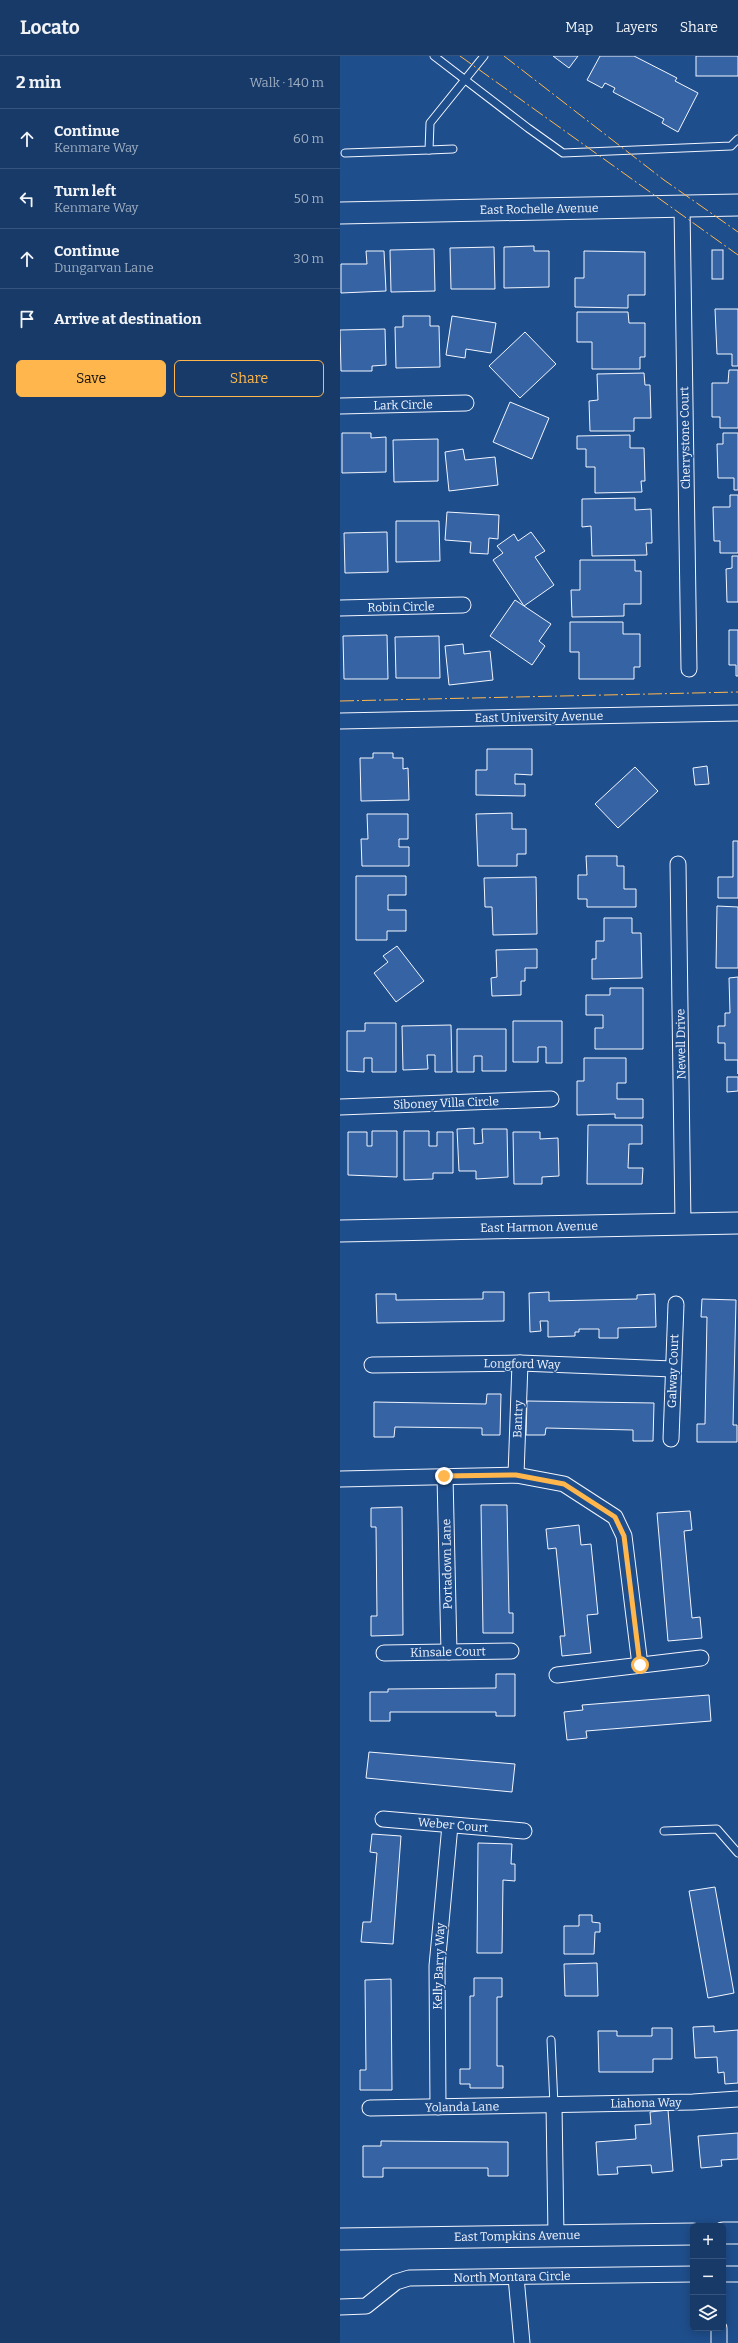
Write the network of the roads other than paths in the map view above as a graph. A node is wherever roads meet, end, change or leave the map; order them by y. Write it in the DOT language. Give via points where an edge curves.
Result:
graph roads {
  1 [pos="434,56"];
  2 [pos="484,56"];
  3 [pos="465,80"];
  4 [pos="738,139"];
  5 [pos="453,149"];
  6 [pos="429,150"];
  7 [pos="345,152"];
  8 [pos="738,205"];
  9 [pos="682,207"];
  10 [pos="340,213"];
  11 [pos="466,403"];
  12 [pos="340,406"];
  13 [pos="463,606"];
  14 [pos="340,608"];
  15 [pos="689,669"];
  16 [pos="738,713"];
  17 [pos="340,721"];
  18 [pos="678,864"];
  19 [pos="551,1099"];
  20 [pos="340,1107"];
  21 [pos="738,1223"];
  22 [pos="683,1224"];
  23 [pos="340,1231"];
  24 [pos="676,1304"];
  25 [pos="520,1362"];
  26 [pos="372,1365"];
  27 [pos="673,1369"];
  28 [pos="671,1439"];
  29 [pos="516,1475"];
  30 [pos="444,1476"];
  31 [pos="340,1479"];
  32 [pos="511,1651"];
  33 [pos="449,1652"];
  34 [pos="384,1654"];
  35 [pos="701,1658"];
  36 [pos="640,1665"];
  37 [pos="557,1675"];
  38 [pos="383,1819"];
  39 [pos="450,1825"];
  40 [pos="524,1831"];
  41 [pos="664,1831"];
  42 [pos="738,1853"];
  43 [pos="551,2040"];
  44 [pos="738,2099"];
  45 [pos="554,2105"];
  46 [pos="370,2108"];
  47 [pos="438,2108"];
  48 [pos="726,2233"];
  49 [pos="738,2233"];
  50 [pos="690,2234"];
  51 [pos="556,2236"];
  52 [pos="340,2239"];
  53 [pos="690,2274"];
  54 [pos="726,2274"];
  55 [pos="738,2274"];
  56 [pos="516,2277"];
  57 [pos="340,2307"];
  58 [pos="719,2331"];
  59 [pos="522,2343"];
  60 [pos="719,2343"];
  1 -- 3 [label="lane"];
  2 -- 3 [label="lane"];
  3 -- 4 [label="lane" via="563,152 731,146"];
  3 -- 6 [label="lane" via="430,123"];
  5 -- 6 [label="lane"];
  6 -- 7 [label="lane"];
  8 -- 9 [label="street, East Rochelle Avenue"];
  9 -- 10 [label="street, East Rochelle Avenue"];
  9 -- 15 [label="street, Cherrystone Court"];
  11 -- 12 [label="street, Lark Circle"];
  13 -- 14 [label="street, Robin Circle"];
  16 -- 17 [label="street, East University Avenue"];
  18 -- 22 [label="street, Newell Drive"];
  19 -- 20 [label="street, Siboney Villa Circle"];
  21 -- 22 [label="street, East Harmon Avenue"];
  22 -- 23 [label="street, East Harmon Avenue"];
  24 -- 27 [label="street, Galway Court"];
  25 -- 26 [label="street, Longford Way"];
  25 -- 27 [label="street, Longford Way"];
  25 -- 29 [label="street, Bantry"];
  27 -- 28 [label="street, Galway Court"];
  29 -- 30 [label="street"];
  29 -- 36 [label="street" via="564,1484 615,1517 624,1536"];
  30 -- 31 [label="street"];
  30 -- 33 [label="street, Portadown Lane"];
  32 -- 33 [label="street, Kinsale Court"];
  33 -- 34 [label="street, Kinsale Court"];
  35 -- 36 [label="street"];
  36 -- 37 [label="street"];
  38 -- 39 [label="street, Weber Court"];
  39 -- 40 [label="street, Weber Court"];
  39 -- 47 [label="street, Kelly Barry Way" via="437,1966"];
  41 -- 42 [label="lane" via="716,1829"];
  43 -- 45 [label="lane"];
  44 -- 45 [label="street, Liahona Way"];
  45 -- 47 [label="street, Yolanda Lane"];
  45 -- 51 [label="street"];
  46 -- 47 [label="street, Yolanda Lane"];
  48 -- 49 [label="street"];
  50 -- 51 [label="street, East Tompkins Avenue"];
  51 -- 52 [label="street, East Tompkins Avenue"];
  53 -- 56 [label="street, North Montara Circle"];
  54 -- 55 [label="street"];
  56 -- 57 [label="street, North Montara Circle" via="409,2278 396,2282 366,2306"];
  56 -- 59 [label="street"];
  58 -- 60 [label="street"];
}
